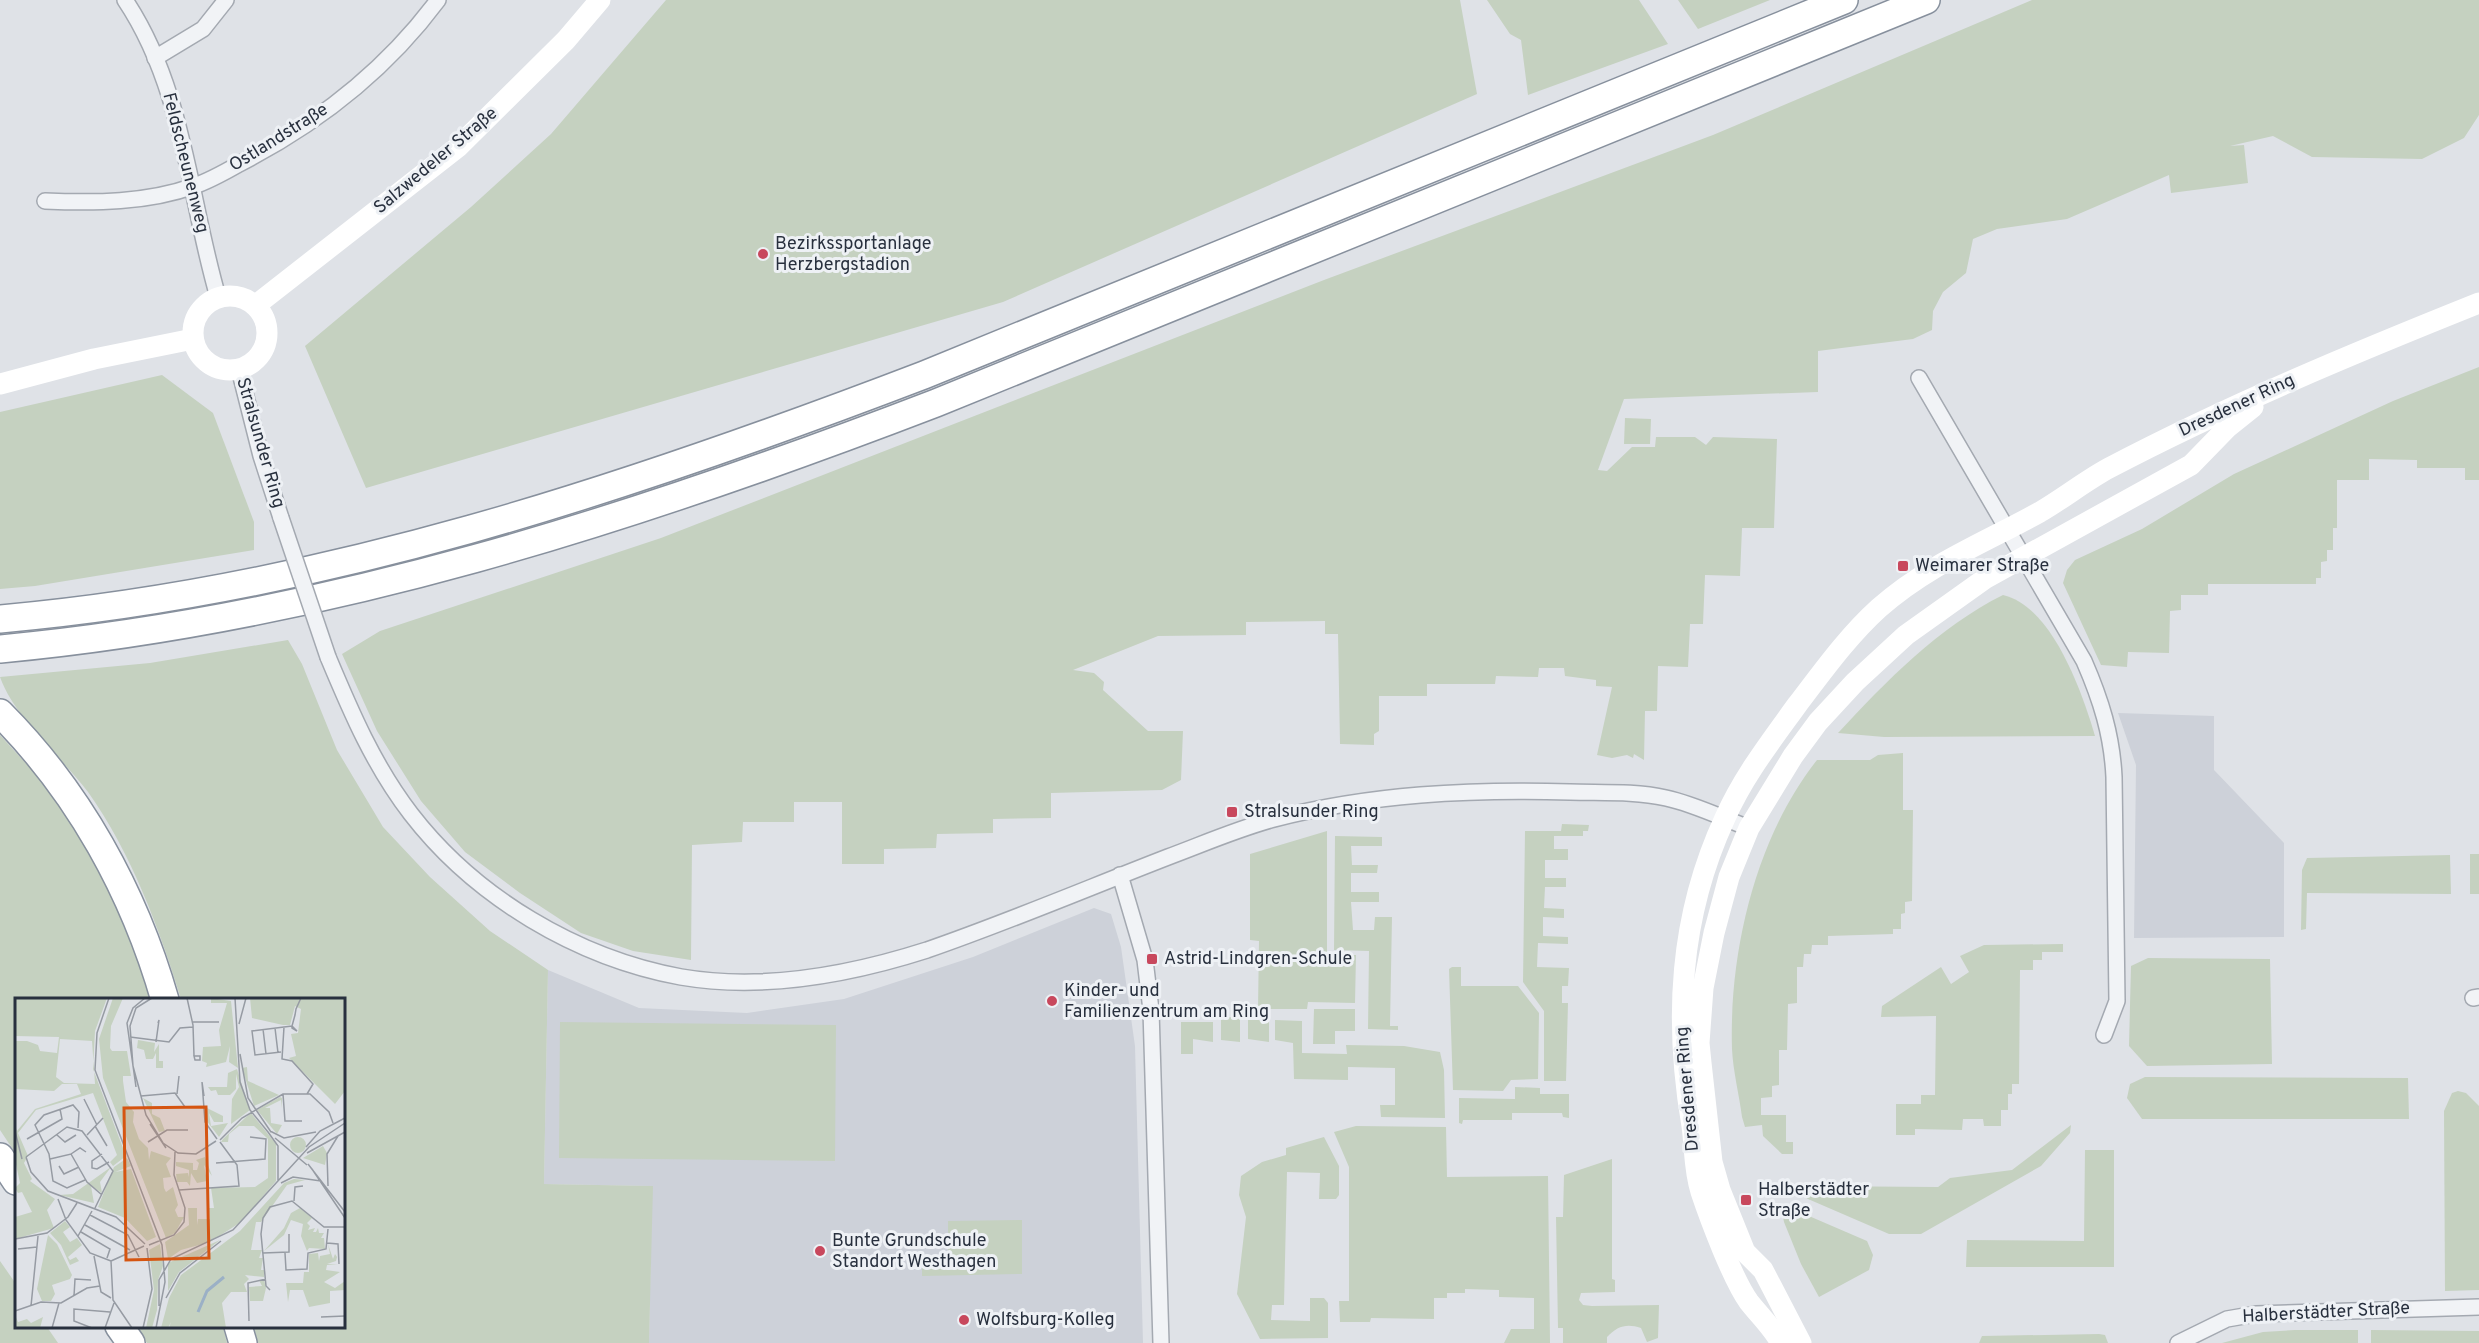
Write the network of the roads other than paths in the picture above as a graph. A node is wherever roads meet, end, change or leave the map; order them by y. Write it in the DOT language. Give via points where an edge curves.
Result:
graph roads {
  1 [pos="125,0"];
  2 [pos="226,0"];
  3 [pos="438,0"];
  4 [pos="600,0"];
  5 [pos="1845,0"];
  6 [pos="1926,0"];
  7 [pos="155,58"];
  8 [pos="194,186"];
  9 [pos="45,201"];
  10 [pos="218,297"];
  11 [pos="2479,303"];
  12 [pos="256,305"];
  13 [pos="2479,314"];
  14 [pos="194,339"];
  15 [pos="239,369"];
  16 [pos="1919,378"];
  17 [pos="0,384"];
  18 [pos="2005,528"];
  19 [pos="2022,557"];
  20 [pos="0,619"];
  21 [pos="0,649"];
  22 [pos="4,717"];
  23 [pos="1724,818"];
  24 [pos="1749,828"];
  25 [pos="1120,875"];
  26 [pos="165,998"];
  27 [pos="2104,1035"];
  28 [pos="0,1157"];
  29 [pos="15,1180"];
  30 [pos="2479,1307"];
  31 [pos="120,1328"];
  32 [pos="239,1328"];
  33 [pos="131,1343"];
  34 [pos="243,1343"];
  35 [pos="1161,1343"];
  36 [pos="1781,1343"];
  37 [pos="1801,1343"];
  38 [pos="2178,1343"];
  1 -- 7 [label="street, Feldscheunenweg"];
  2 -- 7 [label="street" via="203,29"];
  3 -- 8 [label="street, Ostlandstraße" via="413,34 371,76 268,150"];
  4 -- 12 [label="street, Salzwedeler Straße" via="551,56 458,147"];
  5 -- 20 [label="highway" via="924,375 648,476 489,526 260,581 144,601"];
  6 -- 21 [label="highway" via="936,403 794,458 652,506 496,554 244,615 148,632"];
  7 -- 8 [label="street, Feldscheunenweg" via="179,125"];
  8 -- 9 [label="street, Ostlandstraße" via="142,198 92,203"];
  8 -- 10 [label="street, Feldscheunenweg"];
  10 -- 12 [label="street" via="238,296"];
  10 -- 14 [label="street" via="201,309 193,328"];
  11 -- 18 [label="street, Dresdener Ring" via="2192,426 2090,478 2045,509"];
  12 -- 15 [label="street" via="264,316 266,342 256,359"];
  13 -- 19 [label="street, Dresdener Ring" via="2255,406 2176,475"];
  14 -- 15 [label="street" via="197,350 210,364 227,370"];
  14 -- 17 [label="street" via="94,359"];
  15 -- 25 [label="street, Stralsunder Ring, bridge" via="281,518 328,657 364,739 409,812 450,858 501,900 544,927 610,957 681,977 792,980 836,974 927,950"];
  16 -- 18 [label="street"];
  18 -- 19 [label="street"];
  18 -- 23 [label="street, Dresdener Ring" via="1912,583 1850,637 1766,747"];
  19 -- 24 [label="street, Dresdener Ring" via="1929,618 1855,682 1793,756"];
  19 -- 27 [label="street" via="2084,661 2102,704 2112,746 2117,1001"];
  22 -- 26 [label="highway" via="75,802 104,849 150,953"];
  23 -- 24 [label="street"];
  23 -- 25 [label="street" via="1668,798 1634,793 1452,792 1380,799 1272,820"];
  23 -- 36 [label="street, Dresdener Ring" via="1705,870 1685,960 1683,1074 1702,1196 1745,1295"];
  24 -- 37 [label="street, Dresdener Ring" via="1729,877 1714,933 1703,988 1701,1063 1712,1162 1720,1190 1745,1252 1763,1270"];
  25 -- 35 [label="street" via="1145,960 1152,1019"];
  28 -- 29 [label="highway"];
  30 -- 38 [label="street, Halberstädter Straße" via="2256,1314 2227,1318"];
  31 -- 33 [label="highway"];
  32 -- 34 [label="highway"];
}
